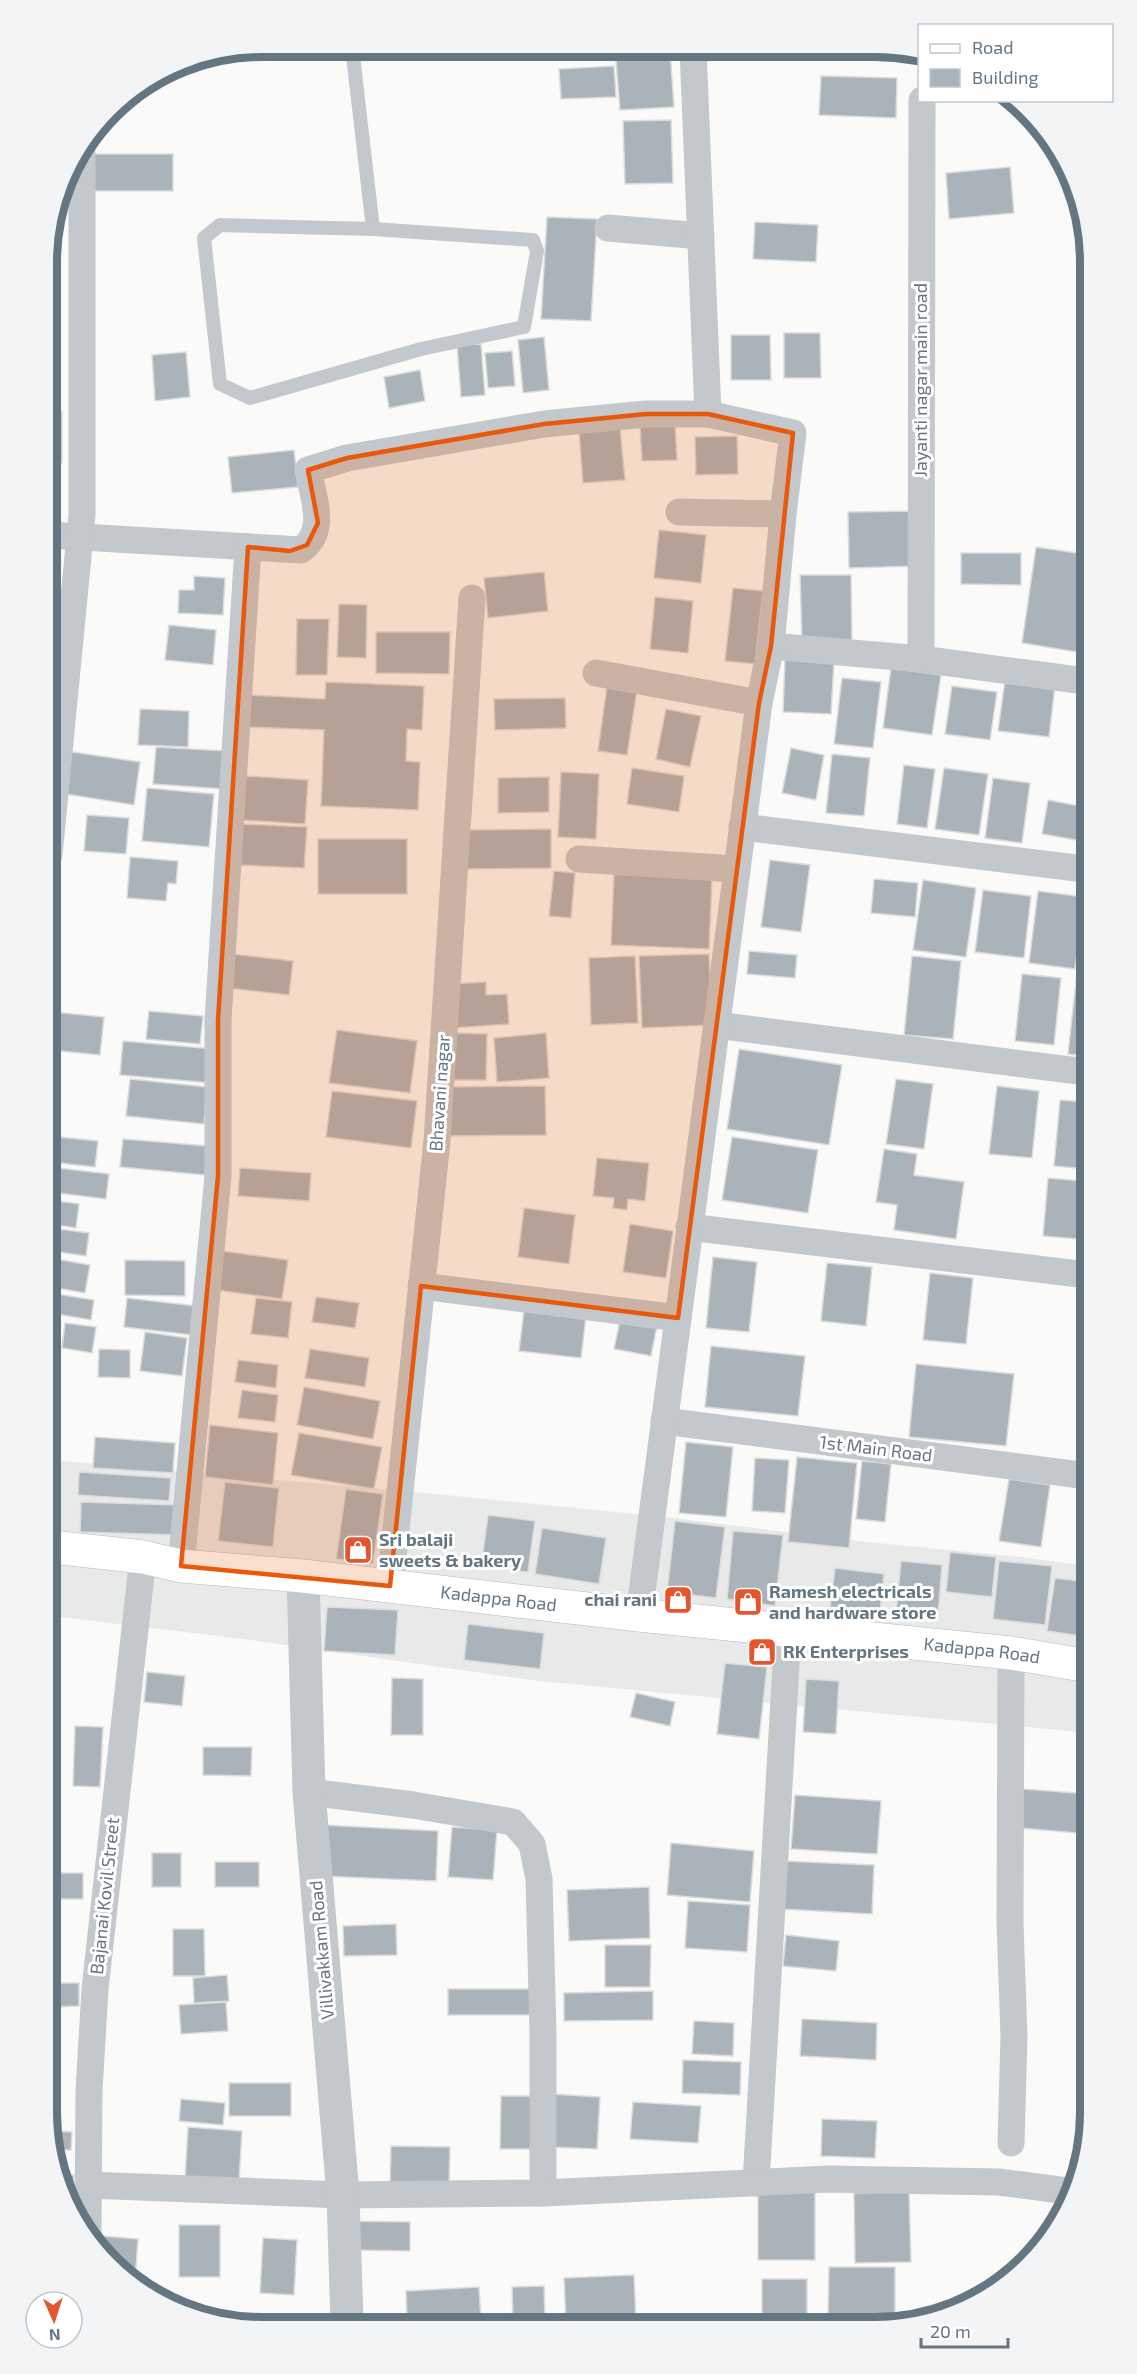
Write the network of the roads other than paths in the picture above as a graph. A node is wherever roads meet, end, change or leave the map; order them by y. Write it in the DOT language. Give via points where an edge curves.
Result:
graph roads {
  1 [pos="353,57"];
  2 [pos="693,57"];
  3 [pos="922,102"];
  4 [pos="82,163"];
  5 [pos="608,228"];
  6 [pos="374,229"];
  7 [pos="700,236"];
  8 [pos="708,414"];
  9 [pos="679,512"];
  10 [pos="783,514"];
  11 [pos="57,535"];
  12 [pos="79,536"];
  13 [pos="248,547"];
  14 [pos="472,598"];
  15 [pos="771,646"];
  16 [pos="921,659"];
  17 [pos="596,673"];
  18 [pos="1080,680"];
  19 [pos="759,703"];
  20 [pos="57,707"];
  21 [pos="742,826"];
  22 [pos="579,859"];
  23 [pos="1080,868"];
  24 [pos="736,869"];
  25 [pos="716,1025"];
  26 [pos="1080,1071"];
  27 [pos="689,1227"];
  28 [pos="1080,1274"];
  29 [pos="421,1286"];
  30 [pos="678,1318"];
  31 [pos="664,1421"];
  32 [pos="1080,1475"];
  33 [pos="57,1548"];
  34 [pos="143,1557"];
  35 [pos="182,1566"];
  36 [pos="303,1576"];
  37 [pos="390,1586"];
  38 [pos="639,1615"];
  39 [pos="788,1630"];
  40 [pos="1011,1653"];
  41 [pos="1080,1665"];
  42 [pos="309,1792"];
  43 [pos="1011,2143"];
  44 [pos="756,2183"];
  45 [pos="88,2185"];
  46 [pos="1064,2191"];
  47 [pos="543,2193"];
  48 [pos="343,2195"];
  49 [pos="88,2221"];
  50 [pos="347,2317"];
  1 -- 6 [label="lane"];
  2 -- 7 [label="street"];
  3 -- 16 [label="street, Jayanti nagar main road"];
  4 -- 12 [label="street"];
  5 -- 7 [label="street"];
  6 -- 6 [label="lane" via="533,240 537,252 524,327 421,349 250,398 220,384 204,238 220,225"];
  7 -- 8 [label="street"];
  8 -- 10 [label="street" via="794,433"];
  8 -- 13 [label="street" via="646,414 544,424 347,458 308,470 318,523 307,545 290,551"];
  9 -- 10 [label="street"];
  10 -- 15 [label="street"];
  11 -- 12 [label="street"];
  12 -- 13 [label="street"];
  12 -- 20 [label="street"];
  13 -- 35 [label="street" via="218,1020 218,1176"];
  14 -- 29 [label="street, Bhavani nagar" via="437,1141"];
  15 -- 16 [label="street"];
  15 -- 19 [label="street"];
  16 -- 18 [label="street"];
  17 -- 19 [label="street"];
  19 -- 21 [label="street"];
  21 -- 23 [label="street"];
  21 -- 24 [label="street"];
  22 -- 24 [label="street"];
  24 -- 25 [label="street"];
  25 -- 26 [label="street"];
  25 -- 27 [label="street"];
  27 -- 28 [label="street"];
  27 -- 30 [label="street"];
  29 -- 30 [label="street"];
  29 -- 37 [label="street, Bhavani nagar"];
  30 -- 31 [label="street"];
  31 -- 32 [label="street, 1st Main Road"];
  31 -- 38 [label="street"];
  33 -- 34 [label="main road, Kadappa Road"];
  34 -- 35 [label="main road, Kadappa Road"];
  34 -- 45 [label="street, Bajanai Kovil Street" via="95,1989 88,2091"];
  35 -- 36 [label="main road, Kadappa Road"];
  36 -- 37 [label="main road, Kadappa Road"];
  36 -- 42 [label="street, Villivakkam Road"];
  37 -- 38 [label="main road, Kadappa Road"];
  38 -- 39 [label="main road, Kadappa Road"];
  39 -- 40 [label="main road, Kadappa Road"];
  39 -- 44 [label="street"];
  40 -- 41 [label="main road, Kadappa Road"];
  40 -- 43 [label="street"];
  42 -- 47 [label="street" via="513,1822 532,1844 539,1879"];
  42 -- 48 [label="street, Villivakkam Road"];
  44 -- 46 [label="street" via="828,2179 999,2182"];
  44 -- 47 [label="street"];
  45 -- 48 [label="street"];
  45 -- 49 [label="street, Bajanai Kovil Street"];
  47 -- 48 [label="street"];
  48 -- 50 [label="street, Villivakkam Road"];
}
